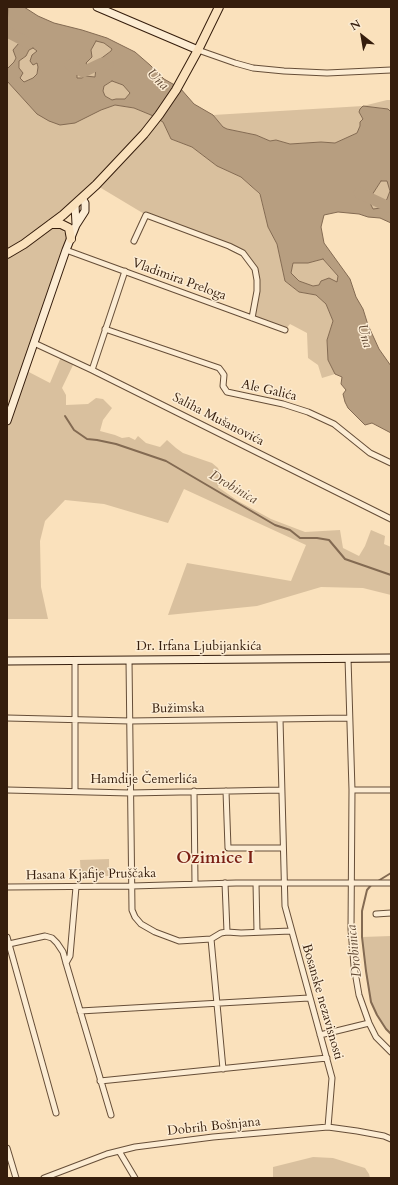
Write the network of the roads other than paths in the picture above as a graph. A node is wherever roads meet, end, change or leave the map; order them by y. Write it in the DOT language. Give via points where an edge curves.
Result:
graph roads {
  1 [pos="97,7"];
  2 [pos="218,7"];
  3 [pos="198,50"];
  4 [pos="391,70"];
  5 [pos="82,198"];
  6 [pos="75,205"];
  7 [pos="51,224"];
  8 [pos="76,225"];
  9 [pos="71,239"];
  10 [pos="134,240"];
  11 [pos="66,250"];
  12 [pos="7,254"];
  13 [pos="125,271"];
  14 [pos="252,318"];
  15 [pos="105,329"];
  16 [pos="285,330"];
  17 [pos="34,343"];
  18 [pos="92,370"];
  19 [pos="7,421"];
  20 [pos="391,463"];
  21 [pos="391,519"];
  22 [pos="348,658"];
  23 [pos="391,658"];
  24 [pos="75,660"];
  25 [pos="129,660"];
  26 [pos="7,661"];
  27 [pos="7,718"];
  28 [pos="349,718"];
  29 [pos="75,719"];
  30 [pos="280,719"];
  31 [pos="130,721"];
  32 [pos="7,790"];
  33 [pos="281,790"];
  34 [pos="352,790"];
  35 [pos="391,790"];
  36 [pos="75,791"];
  37 [pos="194,791"];
  38 [pos="226,791"];
  39 [pos="130,792"];
  40 [pos="283,848"];
  41 [pos="225,883"];
  42 [pos="256,883"];
  43 [pos="352,883"];
  44 [pos="389,883"];
  45 [pos="195,884"];
  46 [pos="283,884"];
  47 [pos="132,886"];
  48 [pos="76,887"];
  49 [pos="7,888"];
  50 [pos="376,914"];
  51 [pos="391,914"];
  52 [pos="291,931"];
  53 [pos="227,932"];
  54 [pos="257,932"];
  55 [pos="7,937"];
  56 [pos="210,939"];
  57 [pos="9,944"];
  58 [pos="66,962"];
  59 [pos="309,998"];
  60 [pos="216,1002"];
  61 [pos="80,1011"];
  62 [pos="368,1023"];
  63 [pos="320,1035"];
  64 [pos="391,1052"];
  65 [pos="327,1058"];
  66 [pos="223,1069"];
  67 [pos="100,1081"];
  68 [pos="56,1113"];
  69 [pos="110,1115"];
  70 [pos="328,1127"];
  71 [pos="391,1139"];
  72 [pos="7,1148"];
  73 [pos="119,1151"];
  74 [pos="16,1178"];
  75 [pos="44,1178"];
  76 [pos="135,1178"];
  1 -- 3 [label="main road"];
  2 -- 3 [label="main road"];
  3 -- 4 [label="street" via="253,68 327,73"];
  3 -- 5 [label="main road" via="167,103 144,134"];
  5 -- 6 [label="main road"];
  5 -- 8 [label="main road" via="85,211"];
  6 -- 7 [label="main road"];
  6 -- 8 [label="main road"];
  7 -- 9 [label="main road" via="61,224 69,228"];
  7 -- 12 [label="main road"];
  8 -- 9 [label="main road"];
  9 -- 11 [label="main road"];
  10 -- 14 [label="street" via="146,216 229,246 243,254 255,269 257,280"];
  11 -- 13 [label="street, Vladimira Preloga"];
  11 -- 17 [label="main road"];
  13 -- 14 [label="street, Vladimira Preloga"];
  13 -- 15 [label="street"];
  14 -- 16 [label="street, Vladimira Preloga"];
  15 -- 18 [label="street"];
  15 -- 20 [label="street, Ale Galića" via="219,368 224,375 222,386 227,392 308,412 334,424 370,453"];
  17 -- 18 [label="street, Saliha Mušanovića"];
  17 -- 19 [label="main road"];
  18 -- 21 [label="street, Saliha Mušanovića"];
  22 -- 23 [label="main road, Dr. Irfana Ljubijankića"];
  22 -- 25 [label="main road, Dr. Irfana Ljubijankića"];
  22 -- 28 [label="street"];
  24 -- 25 [label="main road, Dr. Irfana Ljubijankića"];
  24 -- 26 [label="main road, Dr. Irfana Ljubijankića"];
  24 -- 29 [label="street"];
  25 -- 31 [label="street"];
  27 -- 29 [label="street, Bužimska"];
  28 -- 30 [label="street, Bužimska"];
  28 -- 34 [label="street"];
  29 -- 31 [label="street, Bužimska"];
  29 -- 36 [label="street"];
  30 -- 31 [label="street, Bužimska"];
  30 -- 33 [label="street, Bosanske nezavisnosti"];
  31 -- 39 [label="street"];
  32 -- 36 [label="street, Hamdije Čemerlića"];
  33 -- 38 [label="street, Hamdije Čemerlića"];
  33 -- 40 [label="street, Bosanske nezavisnosti"];
  34 -- 35 [label="street"];
  34 -- 43 [label="street"];
  36 -- 39 [label="street, Hamdije Čemerlića"];
  37 -- 38 [label="street, Hamdije Čemerlića"];
  37 -- 39 [label="street, Hamdije Čemerlića"];
  37 -- 45 [label="street"];
  38 -- 40 [label="street" via="228,848"];
  39 -- 47 [label="street"];
  40 -- 46 [label="street, Bosanske nezavisnosti"];
  41 -- 42 [label="street, Hasana Kjafije Pruščaka"];
  41 -- 45 [label="street, Hasana Kjafije Pruščaka"];
  41 -- 53 [label="street"];
  42 -- 46 [label="street, Hasana Kjafije Pruščaka"];
  42 -- 54 [label="street"];
  43 -- 44 [label="street, Hasana Kjafije Pruščaka"];
  43 -- 46 [label="street, Hasana Kjafije Pruščaka"];
  43 -- 62 [label="street" via="351,929 354,966 359,995"];
  45 -- 47 [label="street, Hasana Kjafije Pruščaka"];
  46 -- 52 [label="street, Bosanske nezavisnosti"];
  47 -- 48 [label="street, Hasana Kjafije Pruščaka"];
  47 -- 56 [label="street" via="132,910 141,924 178,941"];
  48 -- 49 [label="street, Hasana Kjafije Pruščaka"];
  48 -- 58 [label="street" via="70,956"];
  50 -- 51 [label="street"];
  52 -- 54 [label="street"];
  52 -- 59 [label="street, Bosanske nezavisnosti"];
  53 -- 54 [label="street"];
  53 -- 56 [label="street"];
  55 -- 57 [label="street"];
  56 -- 60 [label="street"];
  57 -- 58 [label="street" via="45,936 52,938 60,947"];
  57 -- 68 [label="street"];
  58 -- 61 [label="street"];
  59 -- 60 [label="street"];
  59 -- 63 [label="street, Bosanske nezavisnosti"];
  60 -- 61 [label="street"];
  60 -- 66 [label="street"];
  61 -- 67 [label="street"];
  62 -- 63 [label="street"];
  62 -- 64 [label="street" via="376,1037"];
  63 -- 65 [label="street, Bosanske nezavisnosti"];
  65 -- 66 [label="street"];
  65 -- 70 [label="street, Bosanske nezavisnosti" via="332,1078"];
  66 -- 67 [label="street"];
  67 -- 69 [label="street"];
  70 -- 71 [label="street, Dobrih Bošnjana"];
  70 -- 73 [label="street, Dobrih Bošnjana" via="212,1138"];
  72 -- 74 [label="street"];
  73 -- 75 [label="street, Dobrih Bošnjana"];
  73 -- 76 [label="street"];
}
